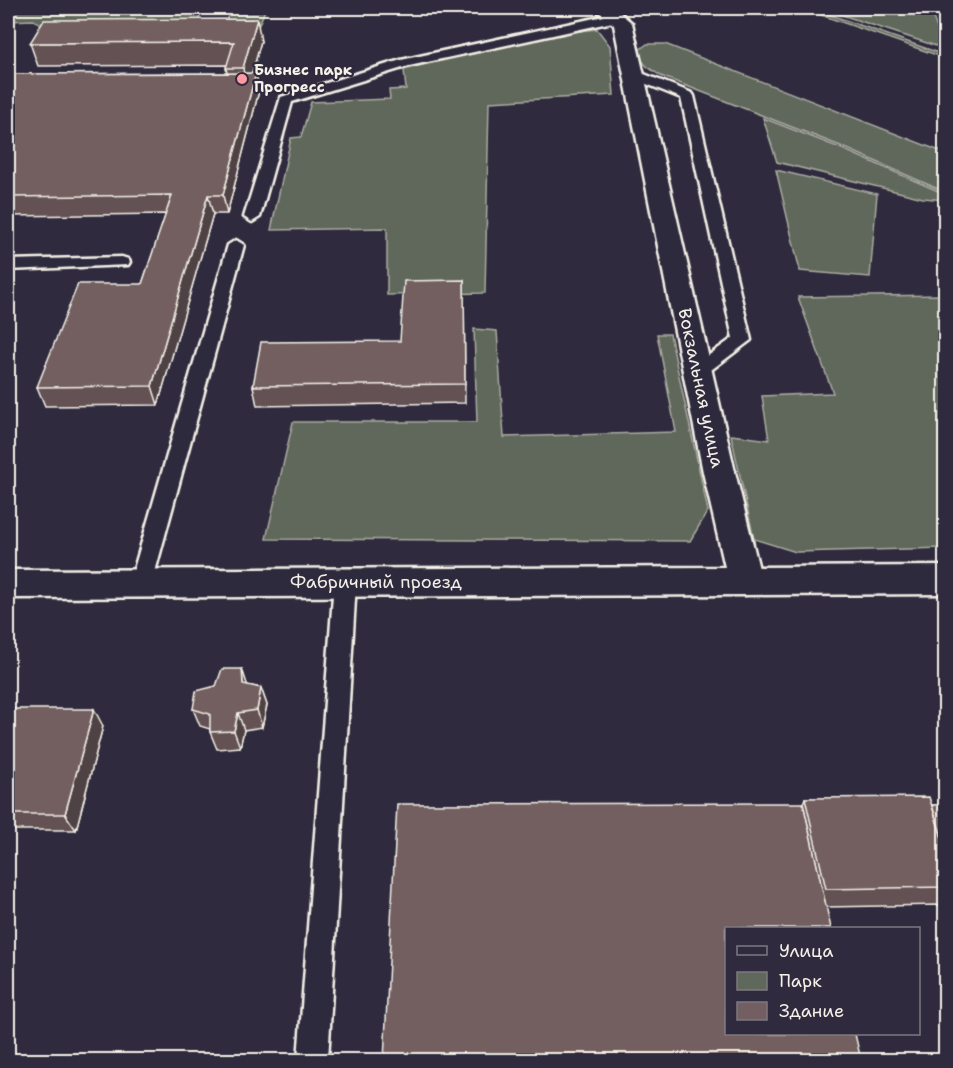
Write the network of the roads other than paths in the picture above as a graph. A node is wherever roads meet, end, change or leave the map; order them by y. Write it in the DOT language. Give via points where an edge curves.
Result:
graph roads {
  1 [pos="611,12"];
  2 [pos="634,74"];
  3 [pos="252,217"];
  4 [pos="236,245"];
  5 [pos="122,262"];
  6 [pos="8,265"];
  7 [pos="697,372"];
  8 [pos="945,580"];
  9 [pos="745,581"];
  10 [pos="345,582"];
  11 [pos="141,583"];
  12 [pos="8,584"];
  13 [pos="313,1060"];
  1 -- 2 [label="street, Вокзальная улица" via="623,22"];
  1 -- 3 [label="lane" via="406,63 286,100"];
  2 -- 7 [label="street, Вокзальная улица"];
  2 -- 7 [label="lane" via="687,96 742,340"];
  4 -- 11 [label="lane"];
  5 -- 6 [label="lane"];
  7 -- 9 [label="street, Вокзальная улица"];
  8 -- 9 [label="street"];
  9 -- 10 [label="street, Фабричный проезд"];
  10 -- 11 [label="street, Фабричный проезд"];
  10 -- 13 [label="lane"];
  11 -- 12 [label="street, Фабричный проезд"];
}
